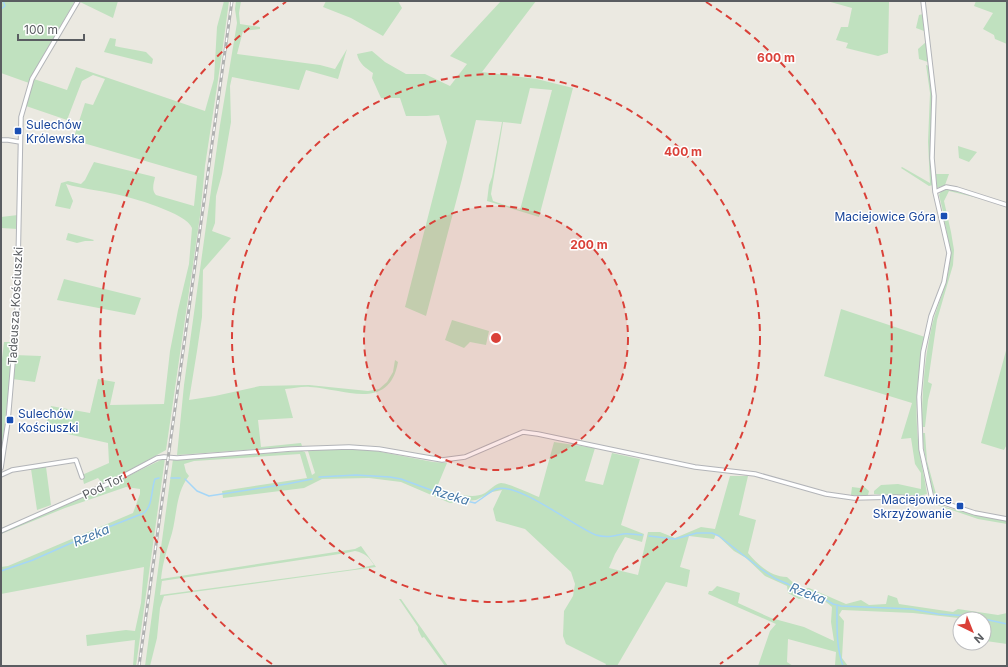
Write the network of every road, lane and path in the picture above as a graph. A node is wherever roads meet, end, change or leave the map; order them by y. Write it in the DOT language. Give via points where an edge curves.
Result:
graph roads {
  1 [pos="78,1"];
  2 [pos="923,1"];
  3 [pos="1,140"];
  4 [pos="20,142"];
  5 [pos="935,192"];
  6 [pos="1007,205"];
  7 [pos="1,468"];
  8 [pos="1,475"];
  9 [pos="82,477"];
  10 [pos="932,498"];
  11 [pos="1007,519"];
  12 [pos="1,531"];
  1 -- 4 [label="street, Tadeusza Kościuszki" via="31,82 21,117"];
  2 -- 5 [label="street" via="934,96 932,158"];
  3 -- 4 [label="street"];
  4 -- 7 [label="street, Tadeusza Kościuszki" via="17,314 8,421"];
  5 -- 6 [label="street" via="946,187"];
  5 -- 10 [label="street" via="949,253 944,282 929,323 923,352 919,397 921,449"];
  8 -- 9 [label="street" via="12,470 76,460"];
  10 -- 11 [label="street, Pod Tor" via="975,513"];
  10 -- 12 [label="street, Pod Tor" via="854,498 826,494 755,474 694,468 523,432 464,457 449,460 350,447 177,458 164,456"];
}
